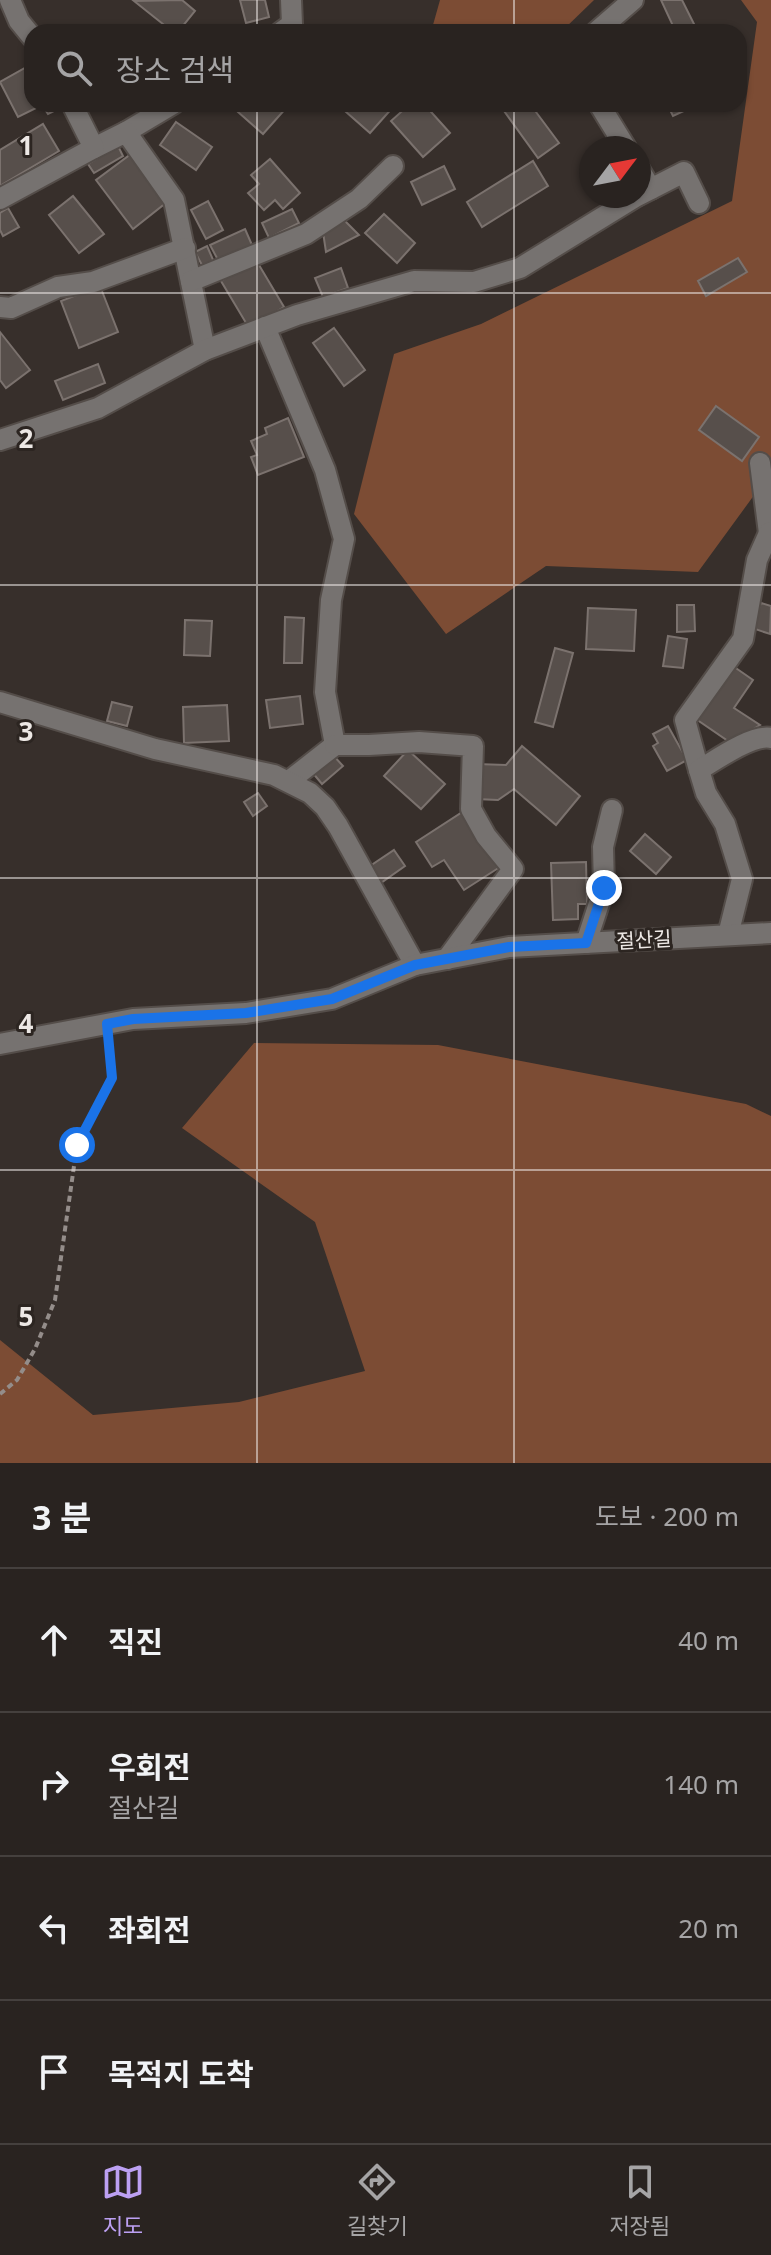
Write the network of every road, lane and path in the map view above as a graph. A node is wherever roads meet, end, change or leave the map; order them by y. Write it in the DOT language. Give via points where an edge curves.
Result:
graph roads {
  1 [pos="10,0"];
  2 [pos="291,0"];
  3 [pos="633,0"];
  4 [pos="292,24"];
  5 [pos="605,24"];
  6 [pos="24,27"];
  7 [pos="76,112"];
  8 [pos="160,112"];
  9 [pos="604,112"];
  10 [pos="126,132"];
  11 [pos="619,136"];
  12 [pos="94,148"];
  13 [pos="393,166"];
  14 [pos="651,189"];
  15 [pos="0,199"];
  16 [pos="699,203"];
  17 [pos="618,208"];
  18 [pos="185,248"];
  19 [pos="191,281"];
  20 [pos="0,307"];
  21 [pos="265,327"];
  22 [pos="205,350"];
  23 [pos="0,440"];
  24 [pos="760,463"];
  25 [pos="770,532"];
  26 [pos="0,702"];
  27 [pos="771,738"];
  28 [pos="335,745"];
  29 [pos="699,770"];
  30 [pos="289,781"];
  31 [pos="612,810"];
  32 [pos="771,933"];
  33 [pos="728,935"];
  34 [pos="586,943"];
  35 [pos="447,959"];
  36 [pos="415,965"];
  37 [pos="107,1024"];
  38 [pos="0,1044"];
  39 [pos="0,1394"];
  1 -- 6 [label="street"];
  2 -- 4 [label="street"];
  3 -- 5 [label="street"];
  7 -- 12 [label="street"];
  8 -- 10 [label="street"];
  9 -- 11 [label="street"];
  10 -- 12 [label="street"];
  10 -- 18 [label="street" via="174,200"];
  12 -- 15 [label="street"];
  13 -- 19 [label="street" via="359,199 306,234"];
  14 -- 16 [label="street" via="684,172"];
  17 -- 21 [label="street" via="520,268 474,282 414,281"];
  18 -- 19 [label="street"];
  18 -- 20 [label="street" via="93,282 58,287 11,308"];
  19 -- 22 [label="street"];
  21 -- 22 [label="street"];
  21 -- 28 [label="street" via="325,470 344,539 331,600 325,692"];
  22 -- 23 [label="street" via="98,408"];
  24 -- 25 [label="street"];
  25 -- 29 [label="street" via="757,560 743,639 685,720"];
  26 -- 30 [label="street" via="155,749"];
  27 -- 29 [label="street" via="763,736"];
  28 -- 30 [label="street"];
  28 -- 35 [label="street" via="473,746 471,809 513,869"];
  29 -- 33 [label="street" via="725,824 742,879"];
  30 -- 36 [label="street" via="325,807"];
  31 -- 34 [label="street" via="603,847 604,888"];
  32 -- 33 [label="street, 절산길"];
  33 -- 34 [label="street, 절산길"];
  34 -- 35 [label="street, 절산길" via="509,947"];
  35 -- 36 [label="street, 절산길"];
  36 -- 37 [label="street, 절산길" via="332,999 246,1013"];
  37 -- 38 [label="street, 절산길"];
  37 -- 39 [label="path" via="112,1078 77,1145 55,1300 17,1380"];
}
